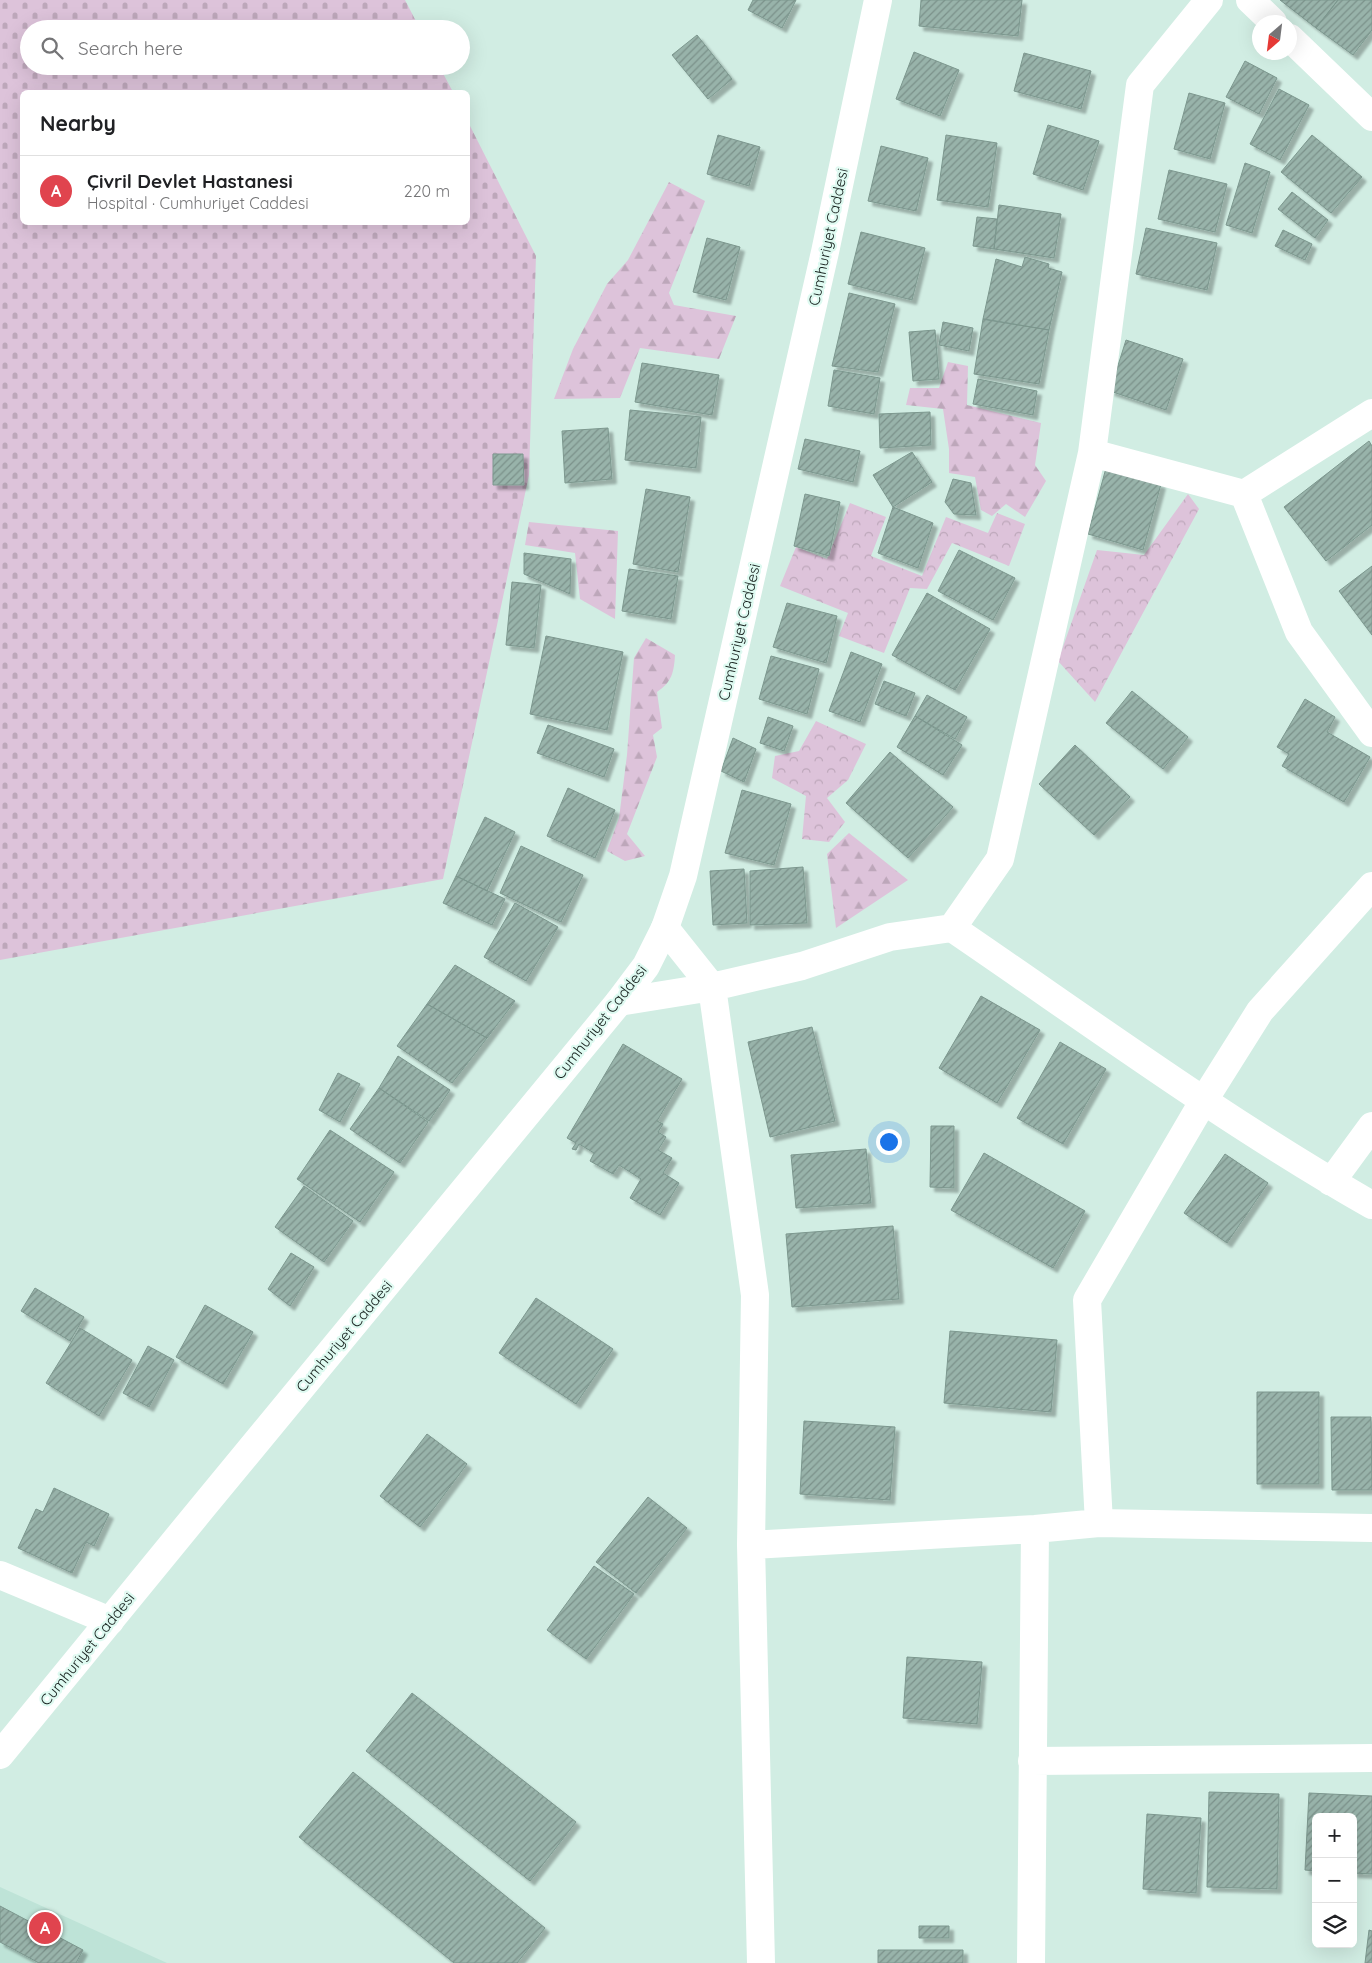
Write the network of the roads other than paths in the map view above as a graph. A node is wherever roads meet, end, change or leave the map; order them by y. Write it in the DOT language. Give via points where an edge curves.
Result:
graph roads {
  1 [pos="878,0"];
  2 [pos="1209,0"];
  3 [pos="1250,0"];
  4 [pos="1266,15"];
  5 [pos="1297,45"];
  6 [pos="1372,117"];
  7 [pos="1372,413"];
  8 [pos="1092,453"];
  9 [pos="1244,494"];
  10 [pos="1372,733"];
  11 [pos="1372,886"];
  12 [pos="666,928"];
  13 [pos="952,928"];
  14 [pos="712,987"];
  15 [pos="619,1002"];
  16 [pos="1204,1100"];
  17 [pos="1372,1126"];
  18 [pos="1331,1182"];
  19 [pos="1372,1205"];
  20 [pos="1099,1523"];
  21 [pos="1372,1528"];
  22 [pos="1035,1529"];
  23 [pos="751,1545"];
  24 [pos="0,1575"];
  25 [pos="110,1621"];
  26 [pos="0,1755"];
  27 [pos="1372,1758"];
  28 [pos="1032,1761"];
  29 [pos="761,1963"];
  30 [pos="1031,1963"];
  1 -- 12 [label="street, Cumhuriyet Caddesi" via="826,252 683,876"];
  2 -- 8 [label="street" via="1140,85"];
  3 -- 4 [label="street"];
  5 -- 6 [label="street"];
  7 -- 9 [label="street"];
  8 -- 9 [label="street"];
  8 -- 13 [label="street" via="1000,859"];
  9 -- 10 [label="street" via="1299,632"];
  11 -- 16 [label="street" via="1260,1011"];
  12 -- 14 [label="street"];
  12 -- 15 [label="street, Cumhuriyet Caddesi" via="646,966"];
  13 -- 14 [label="street" via="890,936 802,966"];
  13 -- 16 [label="street"];
  14 -- 15 [label="street"];
  14 -- 23 [label="street" via="755,1295"];
  15 -- 25 [label="street, Cumhuriyet Caddesi"];
  16 -- 18 [label="street"];
  16 -- 20 [label="street" via="1087,1300"];
  17 -- 18 [label="street"];
  18 -- 19 [label="street"];
  20 -- 21 [label="street"];
  20 -- 22 [label="street"];
  22 -- 23 [label="street"];
  22 -- 28 [label="street"];
  23 -- 29 [label="street"];
  24 -- 25 [label="street"];
  25 -- 26 [label="street, Cumhuriyet Caddesi"];
  27 -- 28 [label="street"];
  28 -- 30 [label="street"];
}
